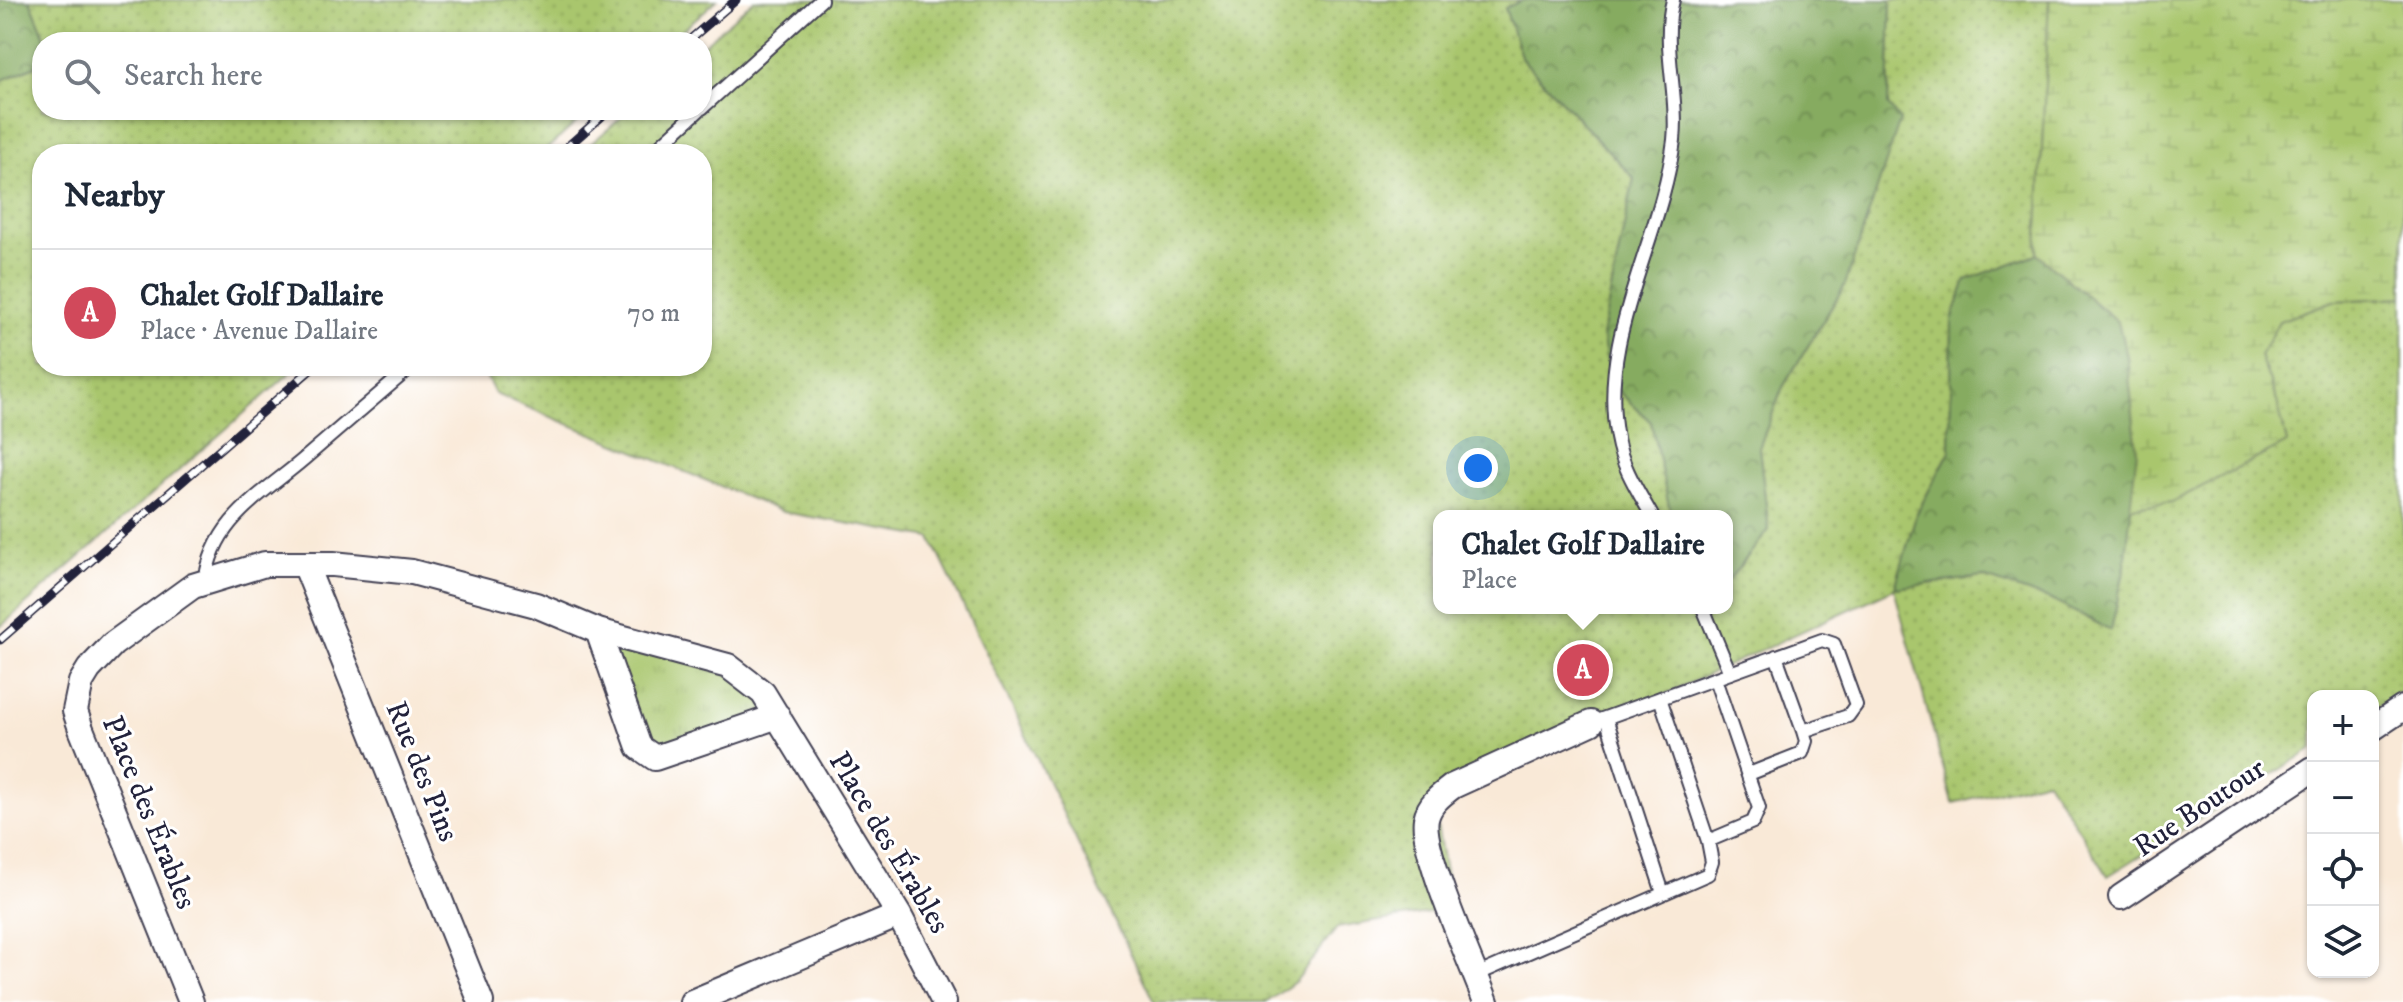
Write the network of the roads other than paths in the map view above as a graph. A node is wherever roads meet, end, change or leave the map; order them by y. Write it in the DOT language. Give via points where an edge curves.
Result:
graph roads {
  1 [pos="821,0"];
  2 [pos="1673,0"];
  3 [pos="712,99"];
  4 [pos="689,120"];
  5 [pos="662,144"];
  6 [pos="400,376"];
  7 [pos="1649,510"];
  8 [pos="305,564"];
  9 [pos="205,582"];
  10 [pos="1705,614"];
  11 [pos="598,631"];
  12 [pos="1776,656"];
  13 [pos="1730,673"];
  14 [pos="1715,679"];
  15 [pos="1660,698"];
  16 [pos="2403,708"];
  17 [pos="778,716"];
  18 [pos="1598,721"];
  19 [pos="2379,724"];
  20 [pos="1803,731"];
  21 [pos="2307,773"];
  22 [pos="1749,774"];
  23 [pos="1708,841"];
  24 [pos="1663,893"];
  25 [pos="2121,897"];
  26 [pos="899,915"];
  27 [pos="1476,975"];
  28 [pos="191,1002"];
  29 [pos="481,1002"];
  30 [pos="692,1002"];
  31 [pos="944,1002"];
  32 [pos="1486,1002"];
  1 -- 3 [label="lane"];
  2 -- 7 [label="lane" via="1672,154 1619,346 1614,393 1624,464"];
  4 -- 5 [label="lane"];
  6 -- 9 [label="lane" via="252,498 222,534 207,563"];
  8 -- 9 [label="street, Place des Érables" via="265,564"];
  8 -- 11 [label="street, Place des Érables" via="412,572 536,605"];
  8 -- 29 [label="street, Rue des Pins"];
  9 -- 28 [label="street, Place des Érables" via="113,644 81,682 75,711"];
  10 -- 13 [label="lane"];
  11 -- 17 [label="street, Place des Érables" via="728,666 763,693"];
  11 -- 17 [label="street" via="639,747 655,758"];
  12 -- 13 [label="lane"];
  12 -- 20 [label="lane"];
  12 -- 20 [label="lane" via="1822,640 1834,644 1856,705 1848,716"];
  13 -- 14 [label="lane"];
  14 -- 15 [label="lane"];
  14 -- 22 [label="lane"];
  15 -- 18 [label="lane"];
  15 -- 23 [label="lane"];
  16 -- 19 [label="street"];
  17 -- 26 [label="street, Place des Érables"];
  18 -- 24 [label="lane"];
  18 -- 27 [label="street" via="1453,786 1438,797 1426,820 1433,860"];
  20 -- 22 [label="lane" via="1802,753"];
  21 -- 25 [label="street, Rue Boutour"];
  22 -- 23 [label="lane" via="1759,808 1753,822"];
  23 -- 24 [label="lane" via="1708,874"];
  24 -- 27 [label="lane"];
  26 -- 30 [label="street"];
  26 -- 31 [label="street, Place des Érables"];
  27 -- 32 [label="street"];
}
